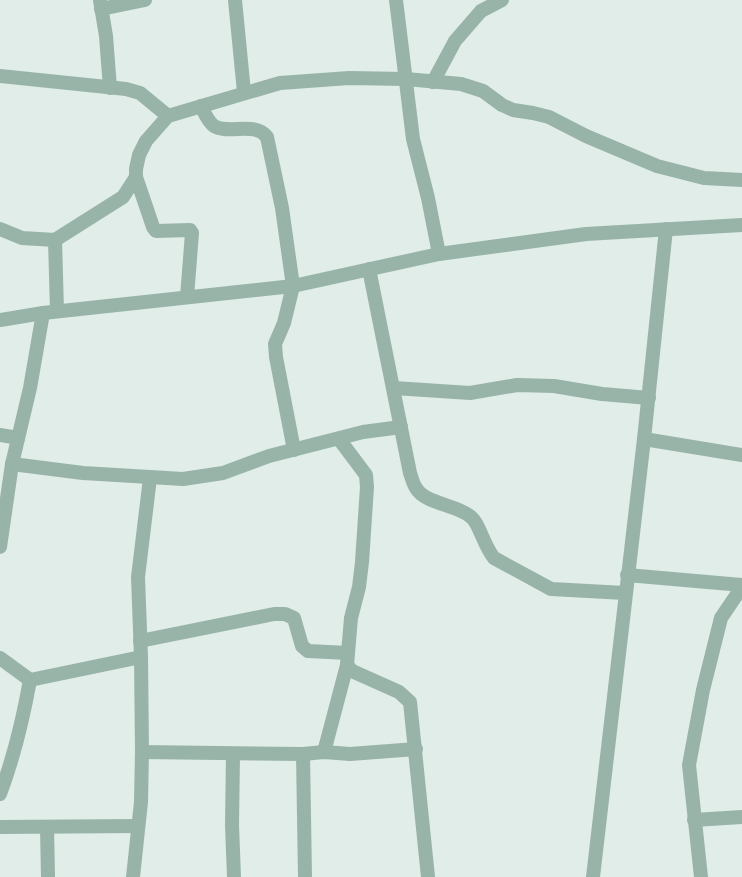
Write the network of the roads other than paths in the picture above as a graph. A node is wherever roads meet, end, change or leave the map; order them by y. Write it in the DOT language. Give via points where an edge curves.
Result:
graph roads {
  1 [pos="145,0"];
  2 [pos="235,0"];
  3 [pos="396,0"];
  4 [pos="502,0"];
  5 [pos="100,5"];
  6 [pos="480,6"];
  7 [pos="0,76"];
  8 [pos="406,79"];
  9 [pos="433,82"];
  10 [pos="110,88"];
  11 [pos="244,92"];
  12 [pos="201,106"];
  13 [pos="168,116"];
  14 [pos="136,177"];
  15 [pos="742,180"];
  16 [pos="742,225"];
  17 [pos="0,228"];
  18 [pos="666,229"];
  19 [pos="55,240"];
  20 [pos="439,254"];
  21 [pos="369,269"];
  22 [pos="293,286"];
  23 [pos="187,298"];
  24 [pos="50,312"];
  25 [pos="0,320"];
  26 [pos="394,388"];
  27 [pos="649,398"];
  28 [pos="401,427"];
  29 [pos="0,435"];
  30 [pos="18,438"];
  31 [pos="339,439"];
  32 [pos="644,439"];
  33 [pos="294,450"];
  34 [pos="742,454"];
  35 [pos="12,464"];
  36 [pos="150,478"];
  37 [pos="0,547"];
  38 [pos="627,575"];
  39 [pos="742,586"];
  40 [pos="625,593"];
  41 [pos="140,641"];
  42 [pos="141,657"];
  43 [pos="0,658"];
  44 [pos="348,659"];
  45 [pos="30,680"];
  46 [pos="416,749"];
  47 [pos="142,752"];
  48 [pos="324,752"];
  49 [pos="233,754"];
  50 [pos="303,754"];
  51 [pos="0,794"];
  52 [pos="742,817"];
  53 [pos="694,820"];
  54 [pos="138,826"];
  55 [pos="47,827"];
  56 [pos="0,828"];
  57 [pos="48,877"];
  58 [pos="133,877"];
  59 [pos="234,877"];
  60 [pos="305,877"];
  61 [pos="428,877"];
  62 [pos="593,877"];
  63 [pos="701,877"];
  1 -- 5 [label="street"];
  2 -- 11 [label="street"];
  3 -- 8 [label="street"];
  4 -- 6 [label="street"];
  5 -- 10 [label="street"];
  6 -- 9 [label="street" via="455,40"];
  7 -- 10 [label="street"];
  8 -- 9 [label="street"];
  8 -- 11 [label="street" via="349,78 280,83"];
  8 -- 20 [label="street" via="413,139"];
  9 -- 15 [label="street" via="461,84 483,91 513,110 549,117 657,166 704,178"];
  10 -- 13 [label="street" via="140,93"];
  11 -- 12 [label="street"];
  12 -- 13 [label="street"];
  12 -- 22 [label="street" via="212,125 255,130 266,138 282,208"];
  13 -- 14 [label="street" via="146,141 139,155"];
  14 -- 19 [label="street" via="123,197"];
  14 -- 23 [label="street" via="156,231 190,230 192,233"];
  16 -- 18 [label="street"];
  17 -- 19 [label="street" via="22,238"];
  18 -- 20 [label="street" via="586,234"];
  18 -- 27 [label="street"];
  19 -- 24 [label="street"];
  20 -- 21 [label="street"];
  21 -- 22 [label="street"];
  21 -- 26 [label="street"];
  22 -- 23 [label="street"];
  22 -- 33 [label="street" via="276,344 276,356"];
  23 -- 24 [label="street"];
  24 -- 25 [label="street"];
  24 -- 30 [label="street"];
  26 -- 27 [label="street" via="470,393 517,385 554,386"];
  26 -- 28 [label="street"];
  27 -- 32 [label="street"];
  28 -- 31 [label="street"];
  28 -- 40 [label="street" via="410,473 417,490 472,517 494,558 551,589"];
  29 -- 30 [label="street"];
  30 -- 35 [label="street"];
  31 -- 33 [label="street"];
  31 -- 44 [label="street" via="366,475 368,486 359,588 351,618"];
  32 -- 34 [label="street"];
  32 -- 38 [label="street"];
  33 -- 36 [label="street" via="224,473 183,479"];
  35 -- 36 [label="street"];
  35 -- 37 [label="street"];
  36 -- 41 [label="street" via="138,577"];
  38 -- 39 [label="street"];
  38 -- 40 [label="street"];
  39 -- 53 [label="street" via="721,618 703,690 689,765"];
  40 -- 62 [label="street"];
  41 -- 42 [label="street"];
  41 -- 44 [label="street" via="285,614 294,618 302,646 308,651"];
  42 -- 45 [label="street"];
  42 -- 47 [label="street"];
  43 -- 45 [label="street"];
  44 -- 46 [label="street" via="352,671 399,692 410,702"];
  44 -- 48 [label="street"];
  45 -- 51 [label="street" via="22,723"];
  46 -- 48 [label="street" via="350,754"];
  46 -- 61 [label="street"];
  47 -- 49 [label="street"];
  47 -- 54 [label="street"];
  48 -- 50 [label="street"];
  49 -- 50 [label="street"];
  49 -- 59 [label="street"];
  50 -- 60 [label="street"];
  52 -- 53 [label="street"];
  53 -- 63 [label="street"];
  54 -- 55 [label="street"];
  54 -- 58 [label="street"];
  55 -- 56 [label="street"];
  55 -- 57 [label="street"];
}
